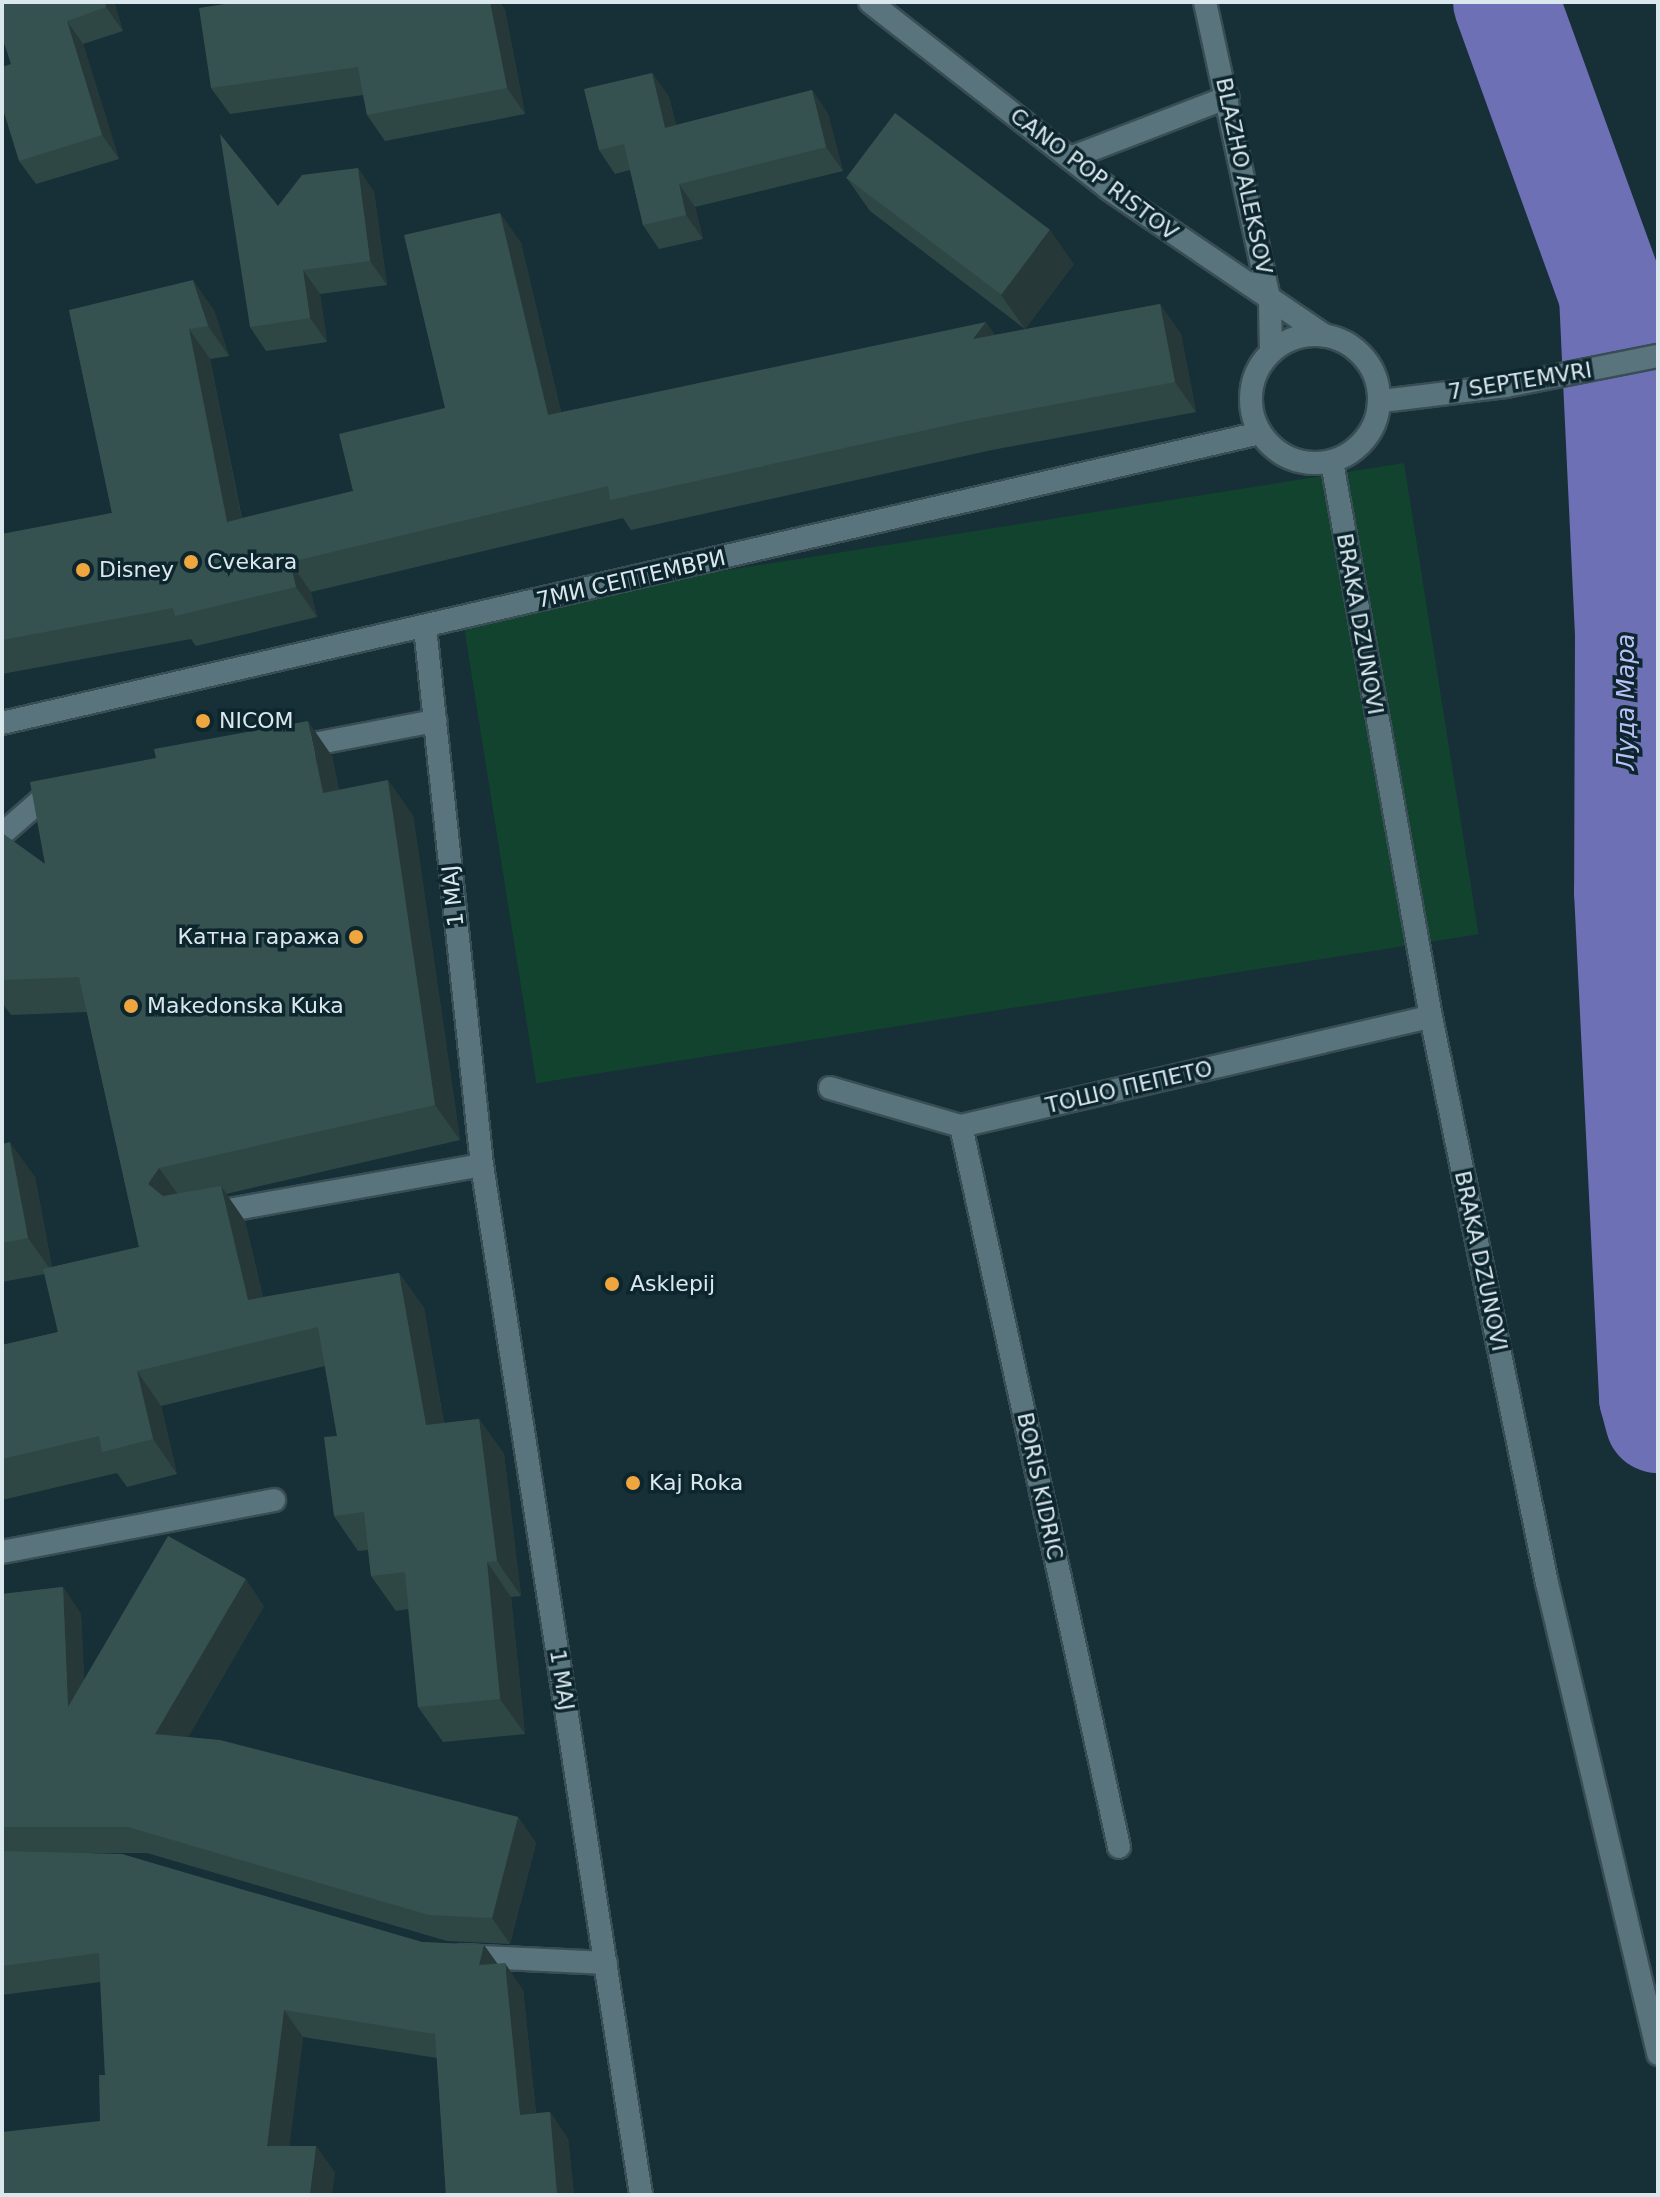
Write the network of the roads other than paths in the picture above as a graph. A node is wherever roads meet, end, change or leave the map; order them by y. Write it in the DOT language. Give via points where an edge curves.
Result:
graph roads {
  1 [pos="870,2"];
  2 [pos="1205,2"];
  3 [pos="1228,97"];
  4 [pos="1070,158"];
  5 [pos="1270,302"];
  6 [pos="1325,336"];
  7 [pos="1271,351"];
  8 [pos="1658,356"];
  9 [pos="1382,401"];
  10 [pos="1260,433"];
  11 [pos="1332,462"];
  12 [pos="425,627"];
  13 [pos="435,721"];
  14 [pos="2,723"];
  15 [pos="269,753"];
  16 [pos="87,787"];
  17 [pos="2,834"];
  18 [pos="1431,1017"];
  19 [pos="830,1088"];
  20 [pos="961,1126"];
  21 [pos="482,1165"];
  22 [pos="186,1217"];
  23 [pos="274,1500"];
  24 [pos="2,1552"];
  25 [pos="1119,1847"];
  26 [pos="445,1955"];
  27 [pos="606,1963"];
  28 [pos="1658,2054"];
  29 [pos="641,2195"];
  1 -- 4 [label="street, CANO POP RISTOV"];
  2 -- 3 [label="street, BLAZHO ALEKSOV"];
  3 -- 4 [label="street"];
  3 -- 5 [label="street, BLAZHO ALEKSOV"];
  4 -- 5 [label="street, CANO POP RISTOV"];
  5 -- 6 [label="street, CANO POP RISTOV"];
  5 -- 7 [label="street, BLAZHO ALEKSOV"];
  6 -- 7 [label="street" via="1296,337"];
  6 -- 9 [label="street" via="1354,347 1375,374"];
  7 -- 10 [label="street" via="1254,376 1250,405"];
  8 -- 9 [label="street, 7 SEPTEMVRI" via="1506,386"];
  9 -- 11 [label="street" via="1377,425 1364,441"];
  10 -- 11 [label="street" via="1291,460"];
  10 -- 12 [label="street, 7МИ СЕПТЕМВРИ"];
  11 -- 18 [label="street, BRAKA DZUNOVI"];
  12 -- 13 [label="street, 1 MAJ"];
  12 -- 14 [label="street, 7МИ СЕПТЕМВРИ"];
  13 -- 15 [label="street"];
  13 -- 21 [label="street, 1 MAJ"];
  16 -- 17 [label="street" via="40,801"];
  18 -- 20 [label="street, ТОШО ПЕПЕТО"];
  18 -- 28 [label="street, BRAKA DZUNOVI" via="1547,1583"];
  19 -- 20 [label="street, ТОШО ПЕПЕТО"];
  20 -- 25 [label="street, BORIS KIDRIC"];
  21 -- 22 [label="street"];
  21 -- 27 [label="street, 1 MAJ"];
  23 -- 24 [label="street"];
  26 -- 27 [label="street"];
  27 -- 29 [label="street, 1 MAJ"];
}
